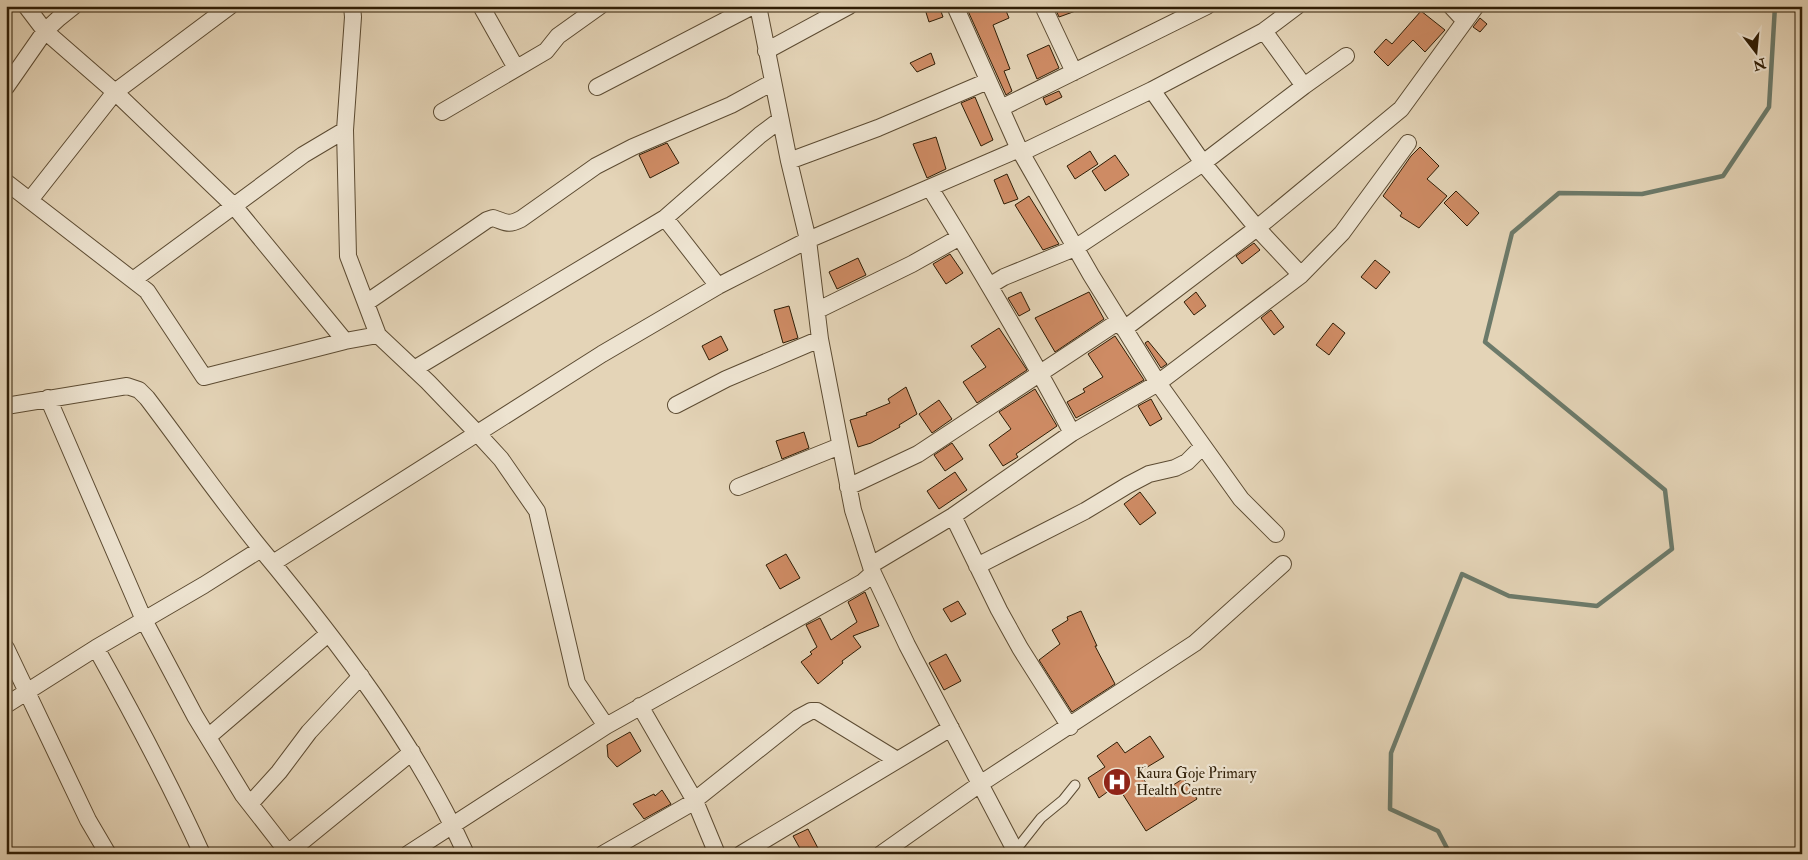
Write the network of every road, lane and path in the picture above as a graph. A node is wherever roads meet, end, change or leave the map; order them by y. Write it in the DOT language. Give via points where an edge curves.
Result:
graph roads {
  1 [pos="26,6"];
  2 [pos="74,6"];
  3 [pos="230,6"];
  4 [pos="352,6"];
  5 [pos="481,6"];
  6 [pos="600,6"];
  7 [pos="753,6"];
  8 [pos="758,6"];
  9 [pos="849,6"];
  10 [pos="955,6"];
  11 [pos="1043,6"];
  12 [pos="1207,6"];
  13 [pos="1297,6"];
  14 [pos="1451,6"];
  15 [pos="1476,6"];
  16 [pos="1465,22"];
  17 [pos="45,31"];
  18 [pos="1264,31"];
  19 [pos="766,52"];
  20 [pos="1346,56"];
  21 [pos="516,68"];
  22 [pos="1074,72"];
  23 [pos="988,81"];
  24 [pos="773,82"];
  25 [pos="1304,86"];
  26 [pos="6,87"];
  27 [pos="597,88"];
  28 [pos="1152,90"];
  29 [pos="115,92"];
  30 [pos="1001,108"];
  31 [pos="442,112"];
  32 [pos="780,120"];
  33 [pos="345,130"];
  34 [pos="1408,143"];
  35 [pos="1020,151"];
  36 [pos="788,161"];
  37 [pos="1203,164"];
  38 [pos="6,182"];
  39 [pos="930,188"];
  40 [pos="30,200"];
  41 [pos="234,206"];
  42 [pos="665,218"];
  43 [pos="1257,228"];
  44 [pos="960,237"];
  45 [pos="808,240"];
  46 [pos="1075,248"];
  47 [pos="1301,275"];
  48 [pos="133,280"];
  49 [pos="718,286"];
  50 [pos="991,288"];
  51 [pos="366,303"];
  52 [pos="818,310"];
  53 [pos="1122,325"];
  54 [pos="378,335"];
  55 [pos="820,340"];
  56 [pos="345,341"];
  57 [pos="414,370"];
  58 [pos="1041,373"];
  59 [pos="1158,383"];
  60 [pos="48,398"];
  61 [pos="676,405"];
  62 [pos="6,406"];
  63 [pos="1072,433"];
  64 [pos="478,434"];
  65 [pos="840,446"];
  66 [pos="1203,446"];
  67 [pos="738,487"];
  68 [pos="848,487"];
  69 [pos="953,516"];
  70 [pos="1276,534"];
  71 [pos="261,548"];
  72 [pos="274,563"];
  73 [pos="1283,564"];
  74 [pos="977,566"];
  75 [pos="872,569"];
  76 [pos="144,620"];
  77 [pos="328,634"];
  78 [pos="6,648"];
  79 [pos="96,648"];
  80 [pos="360,676"];
  81 [pos="28,692"];
  82 [pos="6,706"];
  83 [pos="640,706"];
  84 [pos="606,726"];
  85 [pos="1070,727"];
  86 [pos="951,728"];
  87 [pos="208,737"];
  88 [pos="412,752"];
  89 [pos="897,760"];
  90 [pos="980,784"];
  91 [pos="1075,785"];
  92 [pos="695,801"];
  93 [pos="250,804"];
  94 [pos="453,825"];
  95 [pos="1016,852"];
  96 [pos="288,853"];
  97 [pos="108,854"];
  98 [pos="202,854"];
  99 [pos="408,854"];
  100 [pos="466,854"];
  101 [pos="603,854"];
  102 [pos="717,854"];
  103 [pos="741,854"];
  104 [pos="880,854"];
  1 -- 17 [label="street"];
  2 -- 17 [label="street"];
  3 -- 29 [label="street"];
  4 -- 33 [label="street"];
  5 -- 21 [label="street"];
  6 -- 21 [label="street" via="558,36 546,51"];
  7 -- 27 [label="street"];
  8 -- 19 [label="street"];
  9 -- 19 [label="street"];
  10 -- 23 [label="street"];
  11 -- 22 [label="street"];
  12 -- 22 [label="street"];
  13 -- 18 [label="street"];
  14 -- 16 [label="street"];
  15 -- 16 [label="street"];
  16 -- 43 [label="street" via="1401,110"];
  17 -- 26 [label="street"];
  17 -- 29 [label="street"];
  18 -- 25 [label="street"];
  18 -- 28 [label="street"];
  19 -- 24 [label="street"];
  20 -- 25 [label="street"];
  21 -- 31 [label="street"];
  22 -- 30 [label="street"];
  23 -- 30 [label="street"];
  23 -- 36 [label="street" via="878,128"];
  24 -- 32 [label="street"];
  24 -- 51 [label="street" via="731,105 596,166 512,224 493,218 487,220"];
  25 -- 37 [label="street"];
  28 -- 35 [label="street"];
  28 -- 37 [label="street"];
  29 -- 40 [label="street"];
  29 -- 41 [label="street"];
  30 -- 35 [label="street"];
  32 -- 36 [label="street"];
  32 -- 42 [label="street"];
  33 -- 41 [label="street" via="303,155"];
  33 -- 51 [label="street" via="348,256"];
  34 -- 47 [label="street" via="1342,233"];
  35 -- 39 [label="street"];
  35 -- 46 [label="street"];
  36 -- 45 [label="street"];
  37 -- 43 [label="street"];
  37 -- 46 [label="street"];
  38 -- 40 [label="street"];
  39 -- 44 [label="street"];
  39 -- 45 [label="street"];
  40 -- 48 [label="street"];
  41 -- 48 [label="street"];
  41 -- 56 [label="street"];
  42 -- 49 [label="street"];
  42 -- 57 [label="street"];
  43 -- 47 [label="street"];
  43 -- 53 [label="street"];
  44 -- 50 [label="street"];
  44 -- 52 [label="street"];
  45 -- 49 [label="street"];
  45 -- 52 [label="street"];
  46 -- 50 [label="street" via="1004,277"];
  46 -- 53 [label="street"];
  47 -- 59 [label="street"];
  48 -- 56 [label="street" via="146,291 204,377"];
  49 -- 64 [label="street" via="602,354"];
  50 -- 58 [label="street"];
  51 -- 54 [label="street"];
  52 -- 55 [label="street"];
  53 -- 58 [label="street"];
  53 -- 59 [label="street"];
  54 -- 56 [label="street"];
  54 -- 57 [label="street"];
  55 -- 61 [label="street" via="726,379"];
  55 -- 65 [label="street"];
  57 -- 64 [label="street"];
  58 -- 63 [label="street"];
  58 -- 68 [label="street" via="918,454"];
  59 -- 63 [label="street"];
  59 -- 66 [label="street"];
  60 -- 62 [label="street"];
  60 -- 71 [label="street" via="127,386 139,390"];
  60 -- 76 [label="street"];
  63 -- 69 [label="street"];
  64 -- 72 [label="street"];
  64 -- 84 [label="street" via="537,510 577,683"];
  65 -- 67 [label="street"];
  65 -- 68 [label="street"];
  66 -- 70 [label="street" via="1241,499"];
  66 -- 74 [label="street" via="1187,462 1149,474 1085,512"];
  68 -- 75 [label="street" via="852,510"];
  69 -- 74 [label="street"];
  69 -- 75 [label="street"];
  71 -- 72 [label="street"];
  71 -- 76 [label="street"];
  72 -- 77 [label="street"];
  73 -- 85 [label="street" via="1195,643"];
  74 -- 85 [label="street" via="1020,648"];
  75 -- 83 [label="street" via="863,582"];
  75 -- 86 [label="street"];
  76 -- 79 [label="street"];
  76 -- 87 [label="street"];
  77 -- 80 [label="street"];
  77 -- 87 [label="street"];
  78 -- 81 [label="street"];
  79 -- 81 [label="street"];
  79 -- 98 [label="street" via="157,758"];
  80 -- 88 [label="street"];
  80 -- 93 [label="street"];
  81 -- 82 [label="street"];
  81 -- 97 [label="street" via="88,820"];
  83 -- 84 [label="street"];
  83 -- 92 [label="street"];
  84 -- 94 [label="street"];
  85 -- 90 [label="street"];
  86 -- 89 [label="street"];
  86 -- 90 [label="street"];
  87 -- 93 [label="street"];
  88 -- 94 [label="street"];
  88 -- 96 [label="street"];
  89 -- 92 [label="street" via="817,711 811,711"];
  89 -- 103 [label="street"];
  90 -- 95 [label="street"];
  90 -- 104 [label="street"];
  91 -- 95 [label="lane" via="1041,818"];
  92 -- 101 [label="street"];
  92 -- 102 [label="street"];
  93 -- 96 [label="street"];
  94 -- 99 [label="street"];
  94 -- 100 [label="street"];
}
